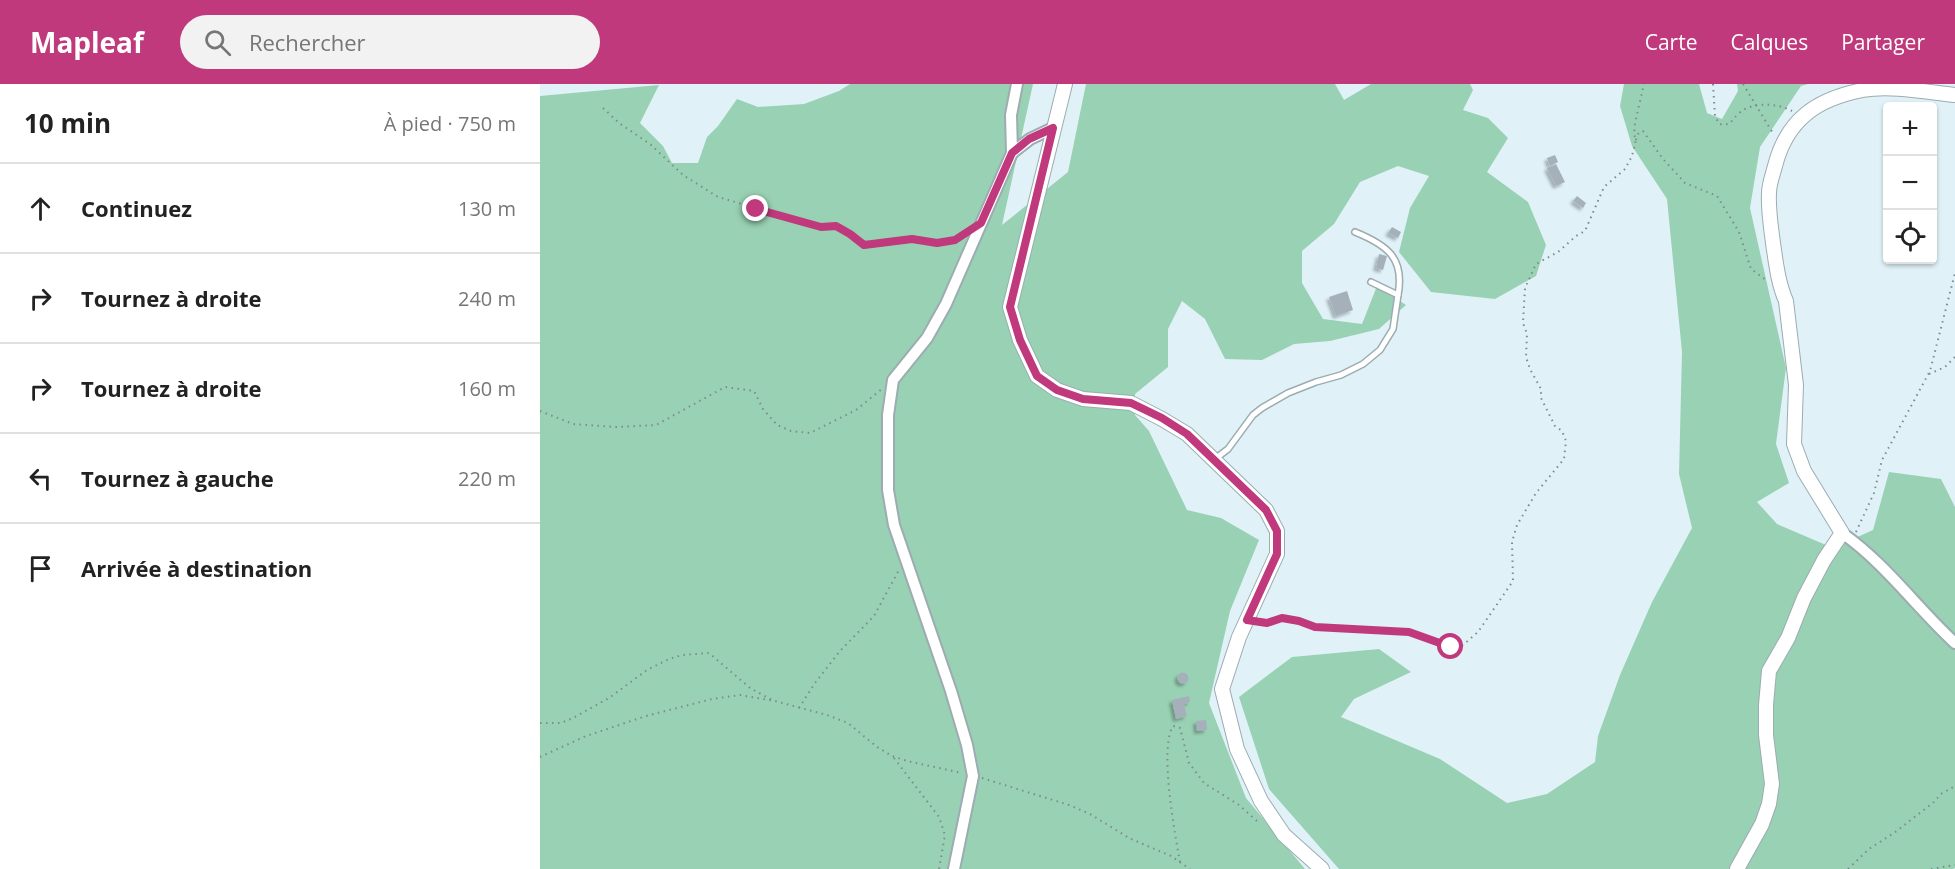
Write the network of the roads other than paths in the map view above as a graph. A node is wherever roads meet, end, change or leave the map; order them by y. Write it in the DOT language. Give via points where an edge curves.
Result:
graph roads {
  1 [pos="1017,84"];
  2 [pos="1065,84"];
  3 [pos="1955,95"];
  4 [pos="1053,128"];
  5 [pos="1012,153"];
  6 [pos="1355,232"];
  7 [pos="1371,282"];
  8 [pos="1398,295"];
  9 [pos="1213,459"];
  10 [pos="1847,536"];
  11 [pos="1955,643"];
  12 [pos="954,869"];
  13 [pos="1322,869"];
  14 [pos="1737,869"];
  1 -- 5 [label="street" via="1011,115"];
  2 -- 4 [label="street"];
  3 -- 10 [label="street" via="1865,90 1821,104 1799,120 1778,153 1769,191 1796,385 1794,444 1804,471"];
  4 -- 5 [label="street" via="1029,139"];
  4 -- 9 [label="street" via="1010,307 1037,376 1057,390 1083,399 1131,403 1187,434"];
  5 -- 12 [label="street" via="946,304 927,338 893,380 888,416 888,490 894,525 951,691 973,776"];
  6 -- 8 [label="lane" via="1391,253 1401,278"];
  7 -- 8 [label="lane"];
  8 -- 9 [label="lane" via="1393,329 1380,350 1341,375 1298,389 1262,408 1228,449"];
  9 -- 13 [label="street" via="1266,510 1277,531 1277,554 1239,637 1222,689 1237,749 1276,824"];
  10 -- 11 [label="street" via="1883,566"];
  10 -- 14 [label="street" via="1824,560 1769,671 1769,804"];
}
